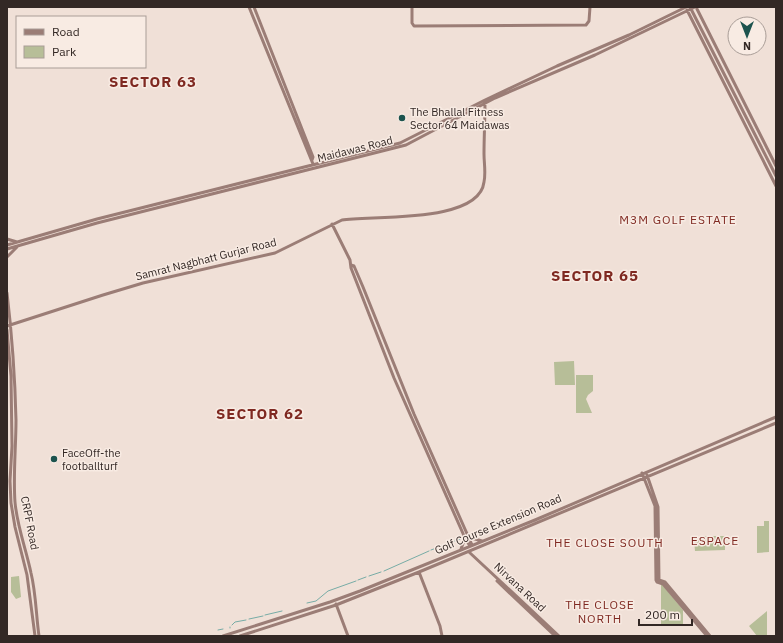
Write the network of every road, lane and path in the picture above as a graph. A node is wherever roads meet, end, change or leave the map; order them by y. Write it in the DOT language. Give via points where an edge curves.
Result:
graph roads {
  1 [pos="249,7"];
  2 [pos="254,7"];
  3 [pos="412,7"];
  4 [pos="590,7"];
  5 [pos="688,8"];
  6 [pos="697,8"];
  7 [pos="695,17"];
  8 [pos="485,102"];
  9 [pos="313,162"];
  10 [pos="776,166"];
  11 [pos="314,168"];
  12 [pos="776,175"];
  13 [pos="776,186"];
  14 [pos="145,209"];
  15 [pos="332,224"];
  16 [pos="7,239"];
  17 [pos="20,243"];
  18 [pos="7,245"];
  19 [pos="7,249"];
  20 [pos="7,257"];
  21 [pos="7,293"];
  22 [pos="9,326"];
  23 [pos="7,330"];
  24 [pos="776,416"];
  25 [pos="776,423"];
  26 [pos="644,472"];
  27 [pos="646,478"];
  28 [pos="523,524"];
  29 [pos="525,528"];
  30 [pos="18,529"];
  31 [pos="466,537"];
  32 [pos="490,538"];
  33 [pos="483,541"];
  34 [pos="491,542"];
  35 [pos="471,545"];
  36 [pos="460,549"];
  37 [pos="469,552"];
  38 [pos="425,564"];
  39 [pos="427,569"];
  40 [pos="419,572"];
  41 [pos="658,580"];
  42 [pos="360,591"];
  43 [pos="362,595"];
  44 [pos="333,601"];
  45 [pos="334,605"];
  46 [pos="35,636"];
  47 [pos="39,636"];
  48 [pos="223,636"];
  49 [pos="240,636"];
  50 [pos="347,636"];
  51 [pos="442,636"];
  52 [pos="555,636"];
  53 [pos="559,636"];
  54 [pos="707,636"];
  55 [pos="710,636"];
  1 -- 9 [label="street"];
  2 -- 9 [label="street" via="303,129"];
  3 -- 4 [label="street" via="413,25 583,26 589,21"];
  5 -- 6 [label="street, Maidawas Road"];
  5 -- 7 [label="street"];
  5 -- 8 [label="street, Maidawas Road" via="595,55"];
  5 -- 13 [label="street"];
  6 -- 7 [label="street"];
  6 -- 10 [label="street"];
  7 -- 12 [label="street"];
  8 -- 9 [label="street, Maidawas Road" via="404,141"];
  8 -- 11 [label="street, Maidawas Road" via="406,145"];
  8 -- 15 [label="street, Samrat Nagbhatt Gurjar Road" via="484,183 476,197 461,205 429,215 352,218"];
  9 -- 11 [label="street"];
  9 -- 14 [label="street, Maidawas Road"];
  11 -- 14 [label="street, Maidawas Road" via="209,196"];
  14 -- 17 [label="street, Maidawas Road" via="97,219"];
  15 -- 22 [label="street, Samrat Nagbhatt Gurjar Road" via="275,253 143,283"];
  15 -- 31 [label="street" via="363,287"];
  16 -- 17 [label="street"];
  17 -- 18 [label="street, Maidawas Road"];
  17 -- 19 [label="street, Maidawas Road"];
  17 -- 20 [label="street"];
  21 -- 22 [label="street, CRPF Road"];
  22 -- 30 [label="street, CRPF Road" via="14,352 14,481"];
  23 -- 30 [label="street" via="12,419 10,486 13,515"];
  24 -- 26 [label="street, Golf Course Extension Road"];
  25 -- 27 [label="street, Golf Course Extension Road"];
  26 -- 27 [label="street"];
  26 -- 28 [label="street, Golf Course Extension Road"];
  27 -- 29 [label="street, Golf Course Extension Road"];
  27 -- 41 [label="street" via="658,507"];
  28 -- 29 [label="street"];
  28 -- 32 [label="street, Golf Course Extension Road"];
  29 -- 34 [label="street, Golf Course Extension Road"];
  30 -- 46 [label="street"];
  30 -- 47 [label="street, CRPF Road" via="32,575"];
  31 -- 33 [label="street"];
  31 -- 35 [label="street"];
  31 -- 36 [label="street"];
  32 -- 33 [label="street, Golf Course Extension Road"];
  32 -- 34 [label="street"];
  33 -- 35 [label="street, Golf Course Extension Road"];
  34 -- 37 [label="street, Golf Course Extension Road"];
  35 -- 36 [label="street, Golf Course Extension Road"];
  36 -- 38 [label="street, Golf Course Extension Road"];
  37 -- 39 [label="street, Golf Course Extension Road"];
  37 -- 52 [label="street, Nirvana Road"];
  37 -- 53 [label="street, Nirvana Road"];
  38 -- 39 [label="street"];
  38 -- 42 [label="street, Golf Course Extension Road"];
  39 -- 40 [label="street, Golf Course Extension Road"];
  40 -- 43 [label="street, Golf Course Extension Road"];
  40 -- 51 [label="street"];
  41 -- 54 [label="street"];
  41 -- 55 [label="street" via="665,582"];
  42 -- 43 [label="street"];
  42 -- 44 [label="street, Golf Course Extension Road"];
  43 -- 45 [label="street, Golf Course Extension Road"];
  44 -- 45 [label="street"];
  44 -- 48 [label="street, Golf Course Extension Road"];
  45 -- 49 [label="street, Golf Course Extension Road"];
  45 -- 50 [label="street"];
}
